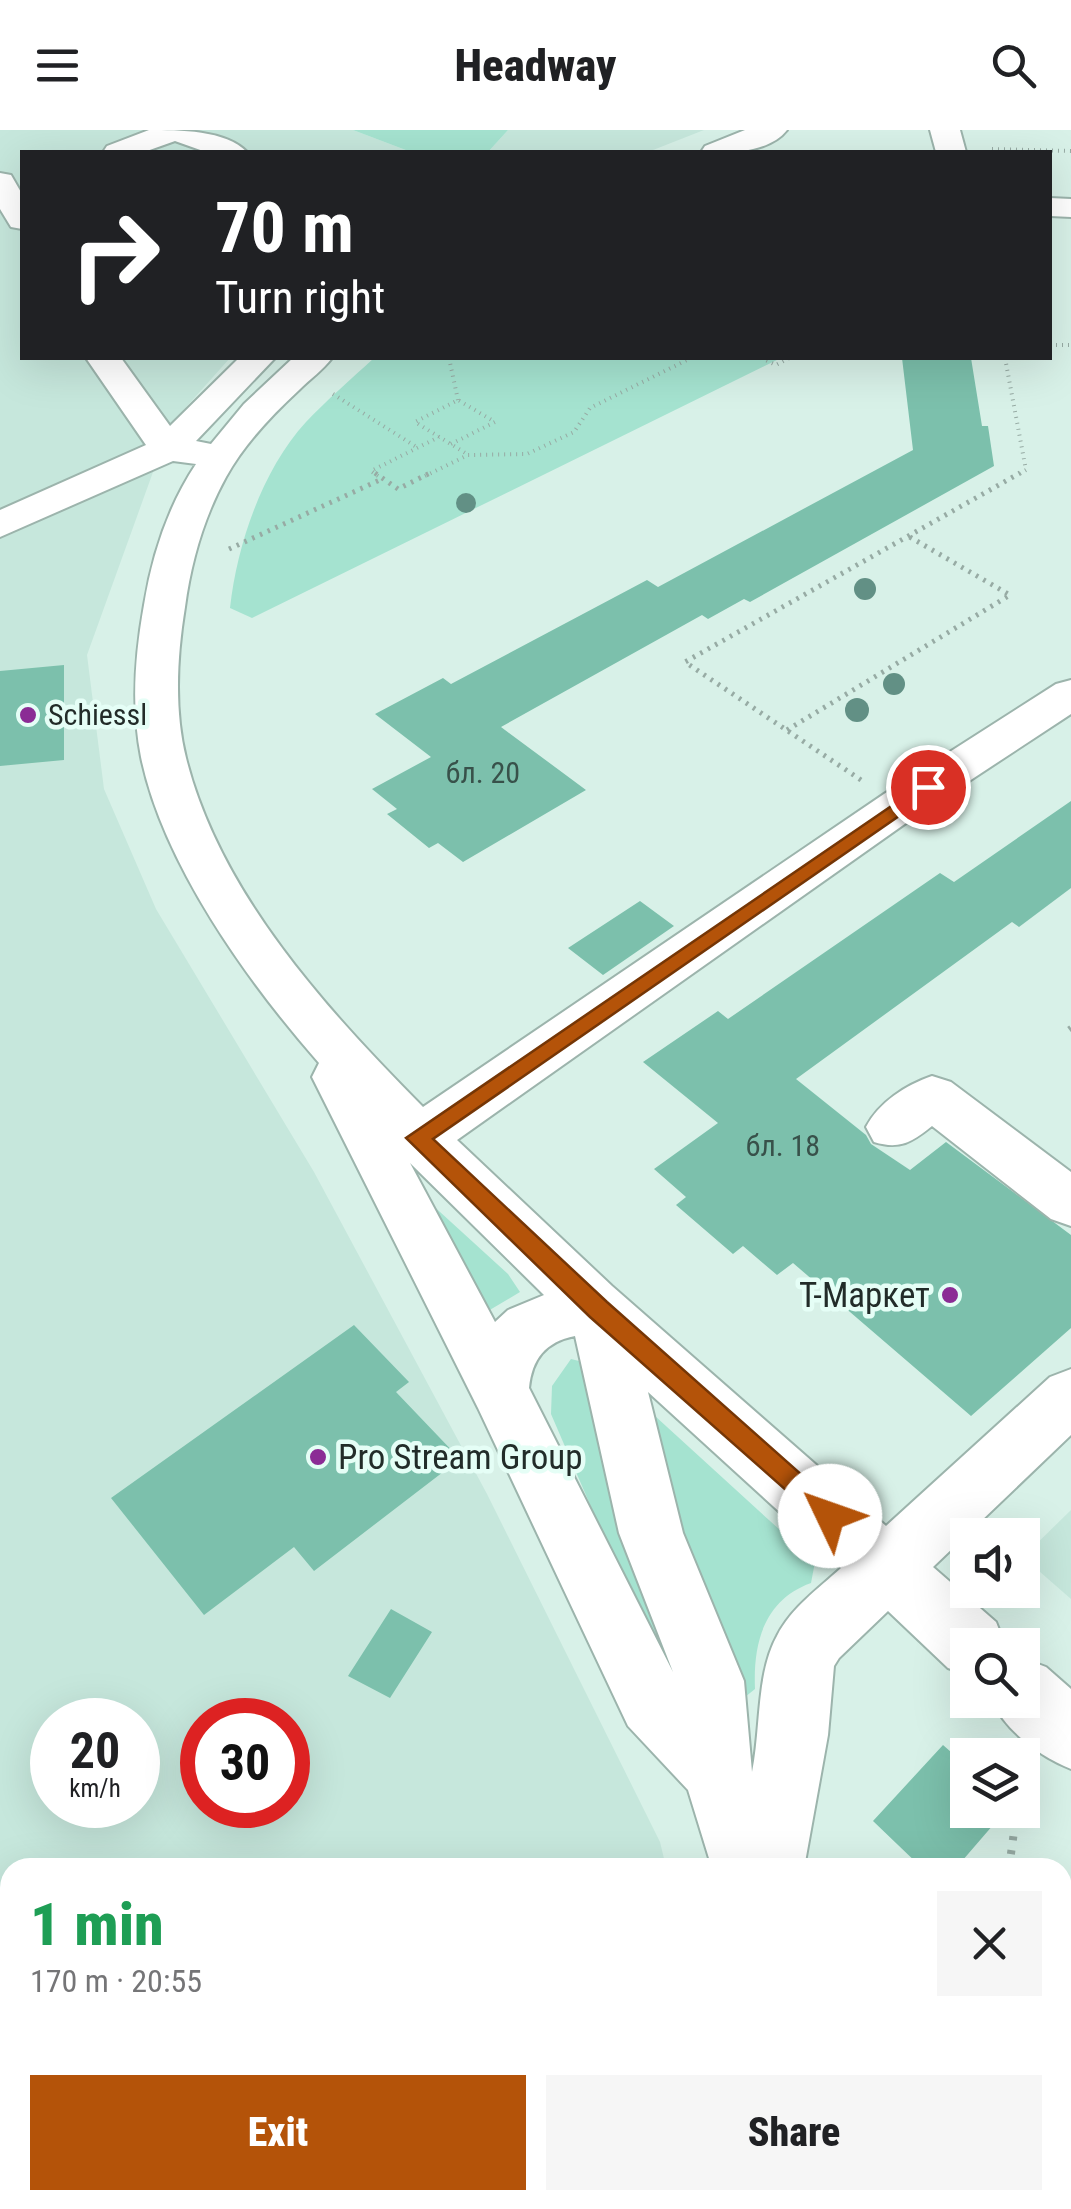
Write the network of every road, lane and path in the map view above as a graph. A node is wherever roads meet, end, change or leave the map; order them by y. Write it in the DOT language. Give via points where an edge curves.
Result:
graph roads {
  1 [pos="174,130"];
  2 [pos="772,130"];
  3 [pos="949,143"];
  4 [pos="123,150"];
  5 [pos="227,150"];
  6 [pos="721,150"];
  7 [pos="1044,150"];
  8 [pos="0,180"];
  9 [pos="20,216"];
  10 [pos="104,360"];
  11 [pos="256,360"];
  12 [pos="448,360"];
  13 [pos="687,360"];
  14 [pos="1005,360"];
  15 [pos="321,374"];
  16 [pos="458,400"];
  17 [pos="439,437"];
  18 [pos="451,444"];
  19 [pos="418,448"];
  20 [pos="168,450"];
  21 [pos="468,455"];
  22 [pos="222,456"];
  23 [pos="383,479"];
  24 [pos="0,525"];
  25 [pos="908,536"];
  26 [pos="228,549"];
  27 [pos="1071,694"];
  28 [pos="787,730"];
  29 [pos="900,806"];
  30 [pos="308,1016"];
  31 [pos="892,1128"];
  32 [pos="418,1138"];
  33 [pos="1071,1202"];
  34 [pos="598,1310"];
  35 [pos="499,1389"];
  36 [pos="1071,1396"];
  37 [pos="888,1568"];
  38 [pos="953,1628"];
  39 [pos="1040,1706"];
  40 [pos="1071,1734"];
  41 [pos="716,1769"];
  42 [pos="1015,1828"];
  43 [pos="745,1858"];
  44 [pos="770,1858"];
  45 [pos="1011,1858"];
  1 -- 4 [label="street"];
  1 -- 5 [label="street"];
  2 -- 6 [label="street"];
  3 -- 7 [label="path"];
  8 -- 9 [label="street"];
  10 -- 20 [label="street"];
  11 -- 20 [label="street"];
  12 -- 16 [label="path"];
  13 -- 21 [label="path" via="590,408 574,432 527,454"];
  14 -- 25 [label="path" via="1026,470"];
  15 -- 19 [label="path"];
  15 -- 22 [label="street" via="257,410"];
  16 -- 17 [label="path" via="414,422"];
  16 -- 18 [label="path" via="495,422"];
  17 -- 18 [label="path"];
  17 -- 19 [label="path"];
  18 -- 21 [label="path"];
  19 -- 23 [label="path" via="371,471"];
  20 -- 22 [label="street"];
  20 -- 24 [label="street"];
  21 -- 23 [label="path" via="398,489"];
  22 -- 30 [label="street" via="192,509 171,576 159,652 162,746 172,790 200,851"];
  23 -- 26 [label="path"];
  25 -- 28 [label="path" via="1010,595"];
  25 -- 28 [label="path" via="685,662"];
  27 -- 29 [label="street"];
  28 -- 29 [label="path"];
  29 -- 32 [label="street"];
  30 -- 32 [label="street"];
  30 -- 35 [label="street"];
  31 -- 33 [label="street" via="932,1097"];
  32 -- 34 [label="street"];
  34 -- 35 [label="street" via="558,1314 519,1334 499,1368"];
  34 -- 37 [label="street"];
  34 -- 41 [label="street" via="651,1533 710,1681"];
  35 -- 41 [label="street" via="652,1702"];
  36 -- 37 [label="street"];
  37 -- 38 [label="street"];
  37 -- 44 [label="street" via="801,1657 794,1736"];
  39 -- 40 [label="street"];
  41 -- 43 [label="street"];
  42 -- 45 [label="path"];
}
